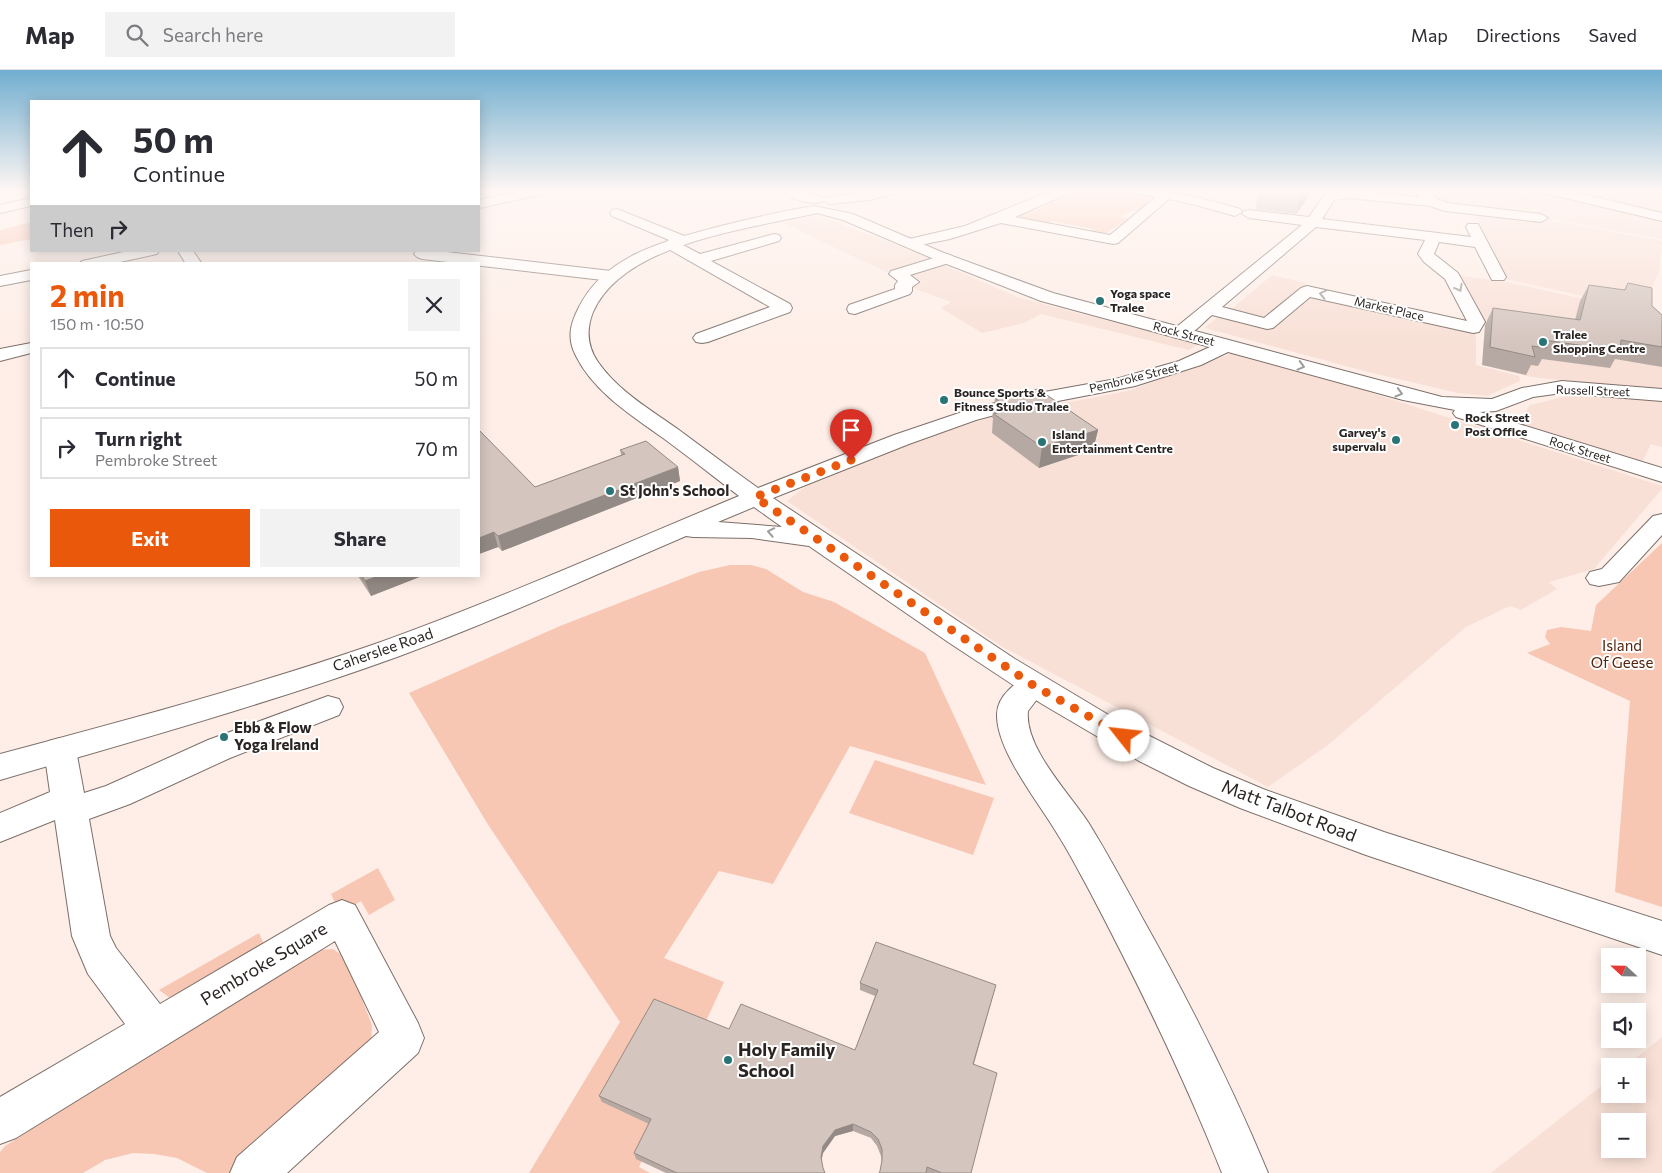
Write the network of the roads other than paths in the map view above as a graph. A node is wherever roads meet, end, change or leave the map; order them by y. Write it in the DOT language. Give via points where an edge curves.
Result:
graph roads {
  1 [pos="762,241"];
  2 [pos="904,241"];
  3 [pos="923,241"];
  4 [pos="1291,241"];
  5 [pos="1432,241"];
  6 [pos="1480,241"];
  7 [pos="676,242"];
  8 [pos="910,244"];
  9 [pos="147,252"];
  10 [pos="422,254"];
  11 [pos="947,258"];
  12 [pos="697,260"];
  13 [pos="97,262"];
  14 [pos="30,274"];
  15 [pos="611,276"];
  16 [pos="1498,277"];
  17 [pos="0,281"];
  18 [pos="854,309"];
  19 [pos="1209,309"];
  20 [pos="1180,333"];
  21 [pos="702,338"];
  22 [pos="1226,346"];
  23 [pos="30,348"];
  24 [pos="0,355"];
  25 [pos="1662,395"];
  26 [pos="1493,413"];
  27 [pos="1662,475"];
  28 [pos="755,497"];
  29 [pos="1662,521"];
  30 [pos="674,531"];
  31 [pos="819,541"];
  32 [pos="1605,577"];
  33 [pos="1033,685"];
  34 [pos="328,707"];
  35 [pos="60,750"];
  36 [pos="0,767"];
  37 [pos="69,805"];
  38 [pos="0,828"];
  39 [pos="1662,938"];
  40 [pos="154,1029"];
  41 [pos="0,1122"];
  42 [pos="253,1173"];
  43 [pos="1244,1173"];
  1 -- 12 [label="street"];
  2 -- 8 [label="street, Rock Street"];
  3 -- 8 [label="street"];
  4 -- 19 [label="street"];
  5 -- 19 [label="street, Market Place, one-way" via="1426,254 1452,276 1476,322 1473,328 1307,290 1267,324"];
  6 -- 16 [label="street"];
  7 -- 12 [label="street"];
  7 -- 15 [label="street, Matt Talbot Road" via="645,254"];
  8 -- 11 [label="street, Rock Street"];
  9 -- 13 [label="street"];
  10 -- 15 [label="street"];
  11 -- 18 [label="street" via="897,274 911,282 902,285 904,291"];
  11 -- 20 [label="street, Rock Street" via="1047,297"];
  12 -- 21 [label="street" via="784,308"];
  14 -- 17 [label="street"];
  15 -- 28 [label="street, Matt Talbot Road" via="596,291 579,328 580,345 591,366 613,390"];
  19 -- 20 [label="street"];
  20 -- 22 [label="street, Rock Street"];
  22 -- 26 [label="street, Rock Street, one-way" via="1442,403 1458,411"];
  22 -- 28 [label="street, Pembroke Street" via="1189,364 1138,379 971,415"];
  23 -- 24 [label="street"];
  25 -- 26 [label="street, Russell Street" via="1562,387 1529,392"];
  26 -- 27 [label="street, Rock Street"];
  28 -- 30 [label="street, Caherslee Road"];
  28 -- 31 [label="street, Matt Talbot Road"];
  29 -- 32 [label="street"];
  31 -- 30 [label="street, one-way" via="759,530"];
  30 -- 35 [label="street, Caherslee Road" via="383,651"];
  31 -- 33 [label="street, Matt Talbot Road"];
  33 -- 39 [label="street, Matt Talbot Road" via="1201,777 1268,805 1387,848"];
  33 -- 43 [label="street" via="1019,698 1012,714 1019,744 1077,835 1167,1003 1226,1124"];
  34 -- 37 [label="street" via="219,749 118,795"];
  35 -- 36 [label="street, Caherslee Road"];
  35 -- 37 [label="street"];
  37 -- 38 [label="street"];
  37 -- 40 [label="street" via="90,936 102,961"];
  40 -- 41 [label="street, Pembroke Square"];
  40 -- 42 [label="street, Pembroke Square" via="342,917 403,1038"];
}
